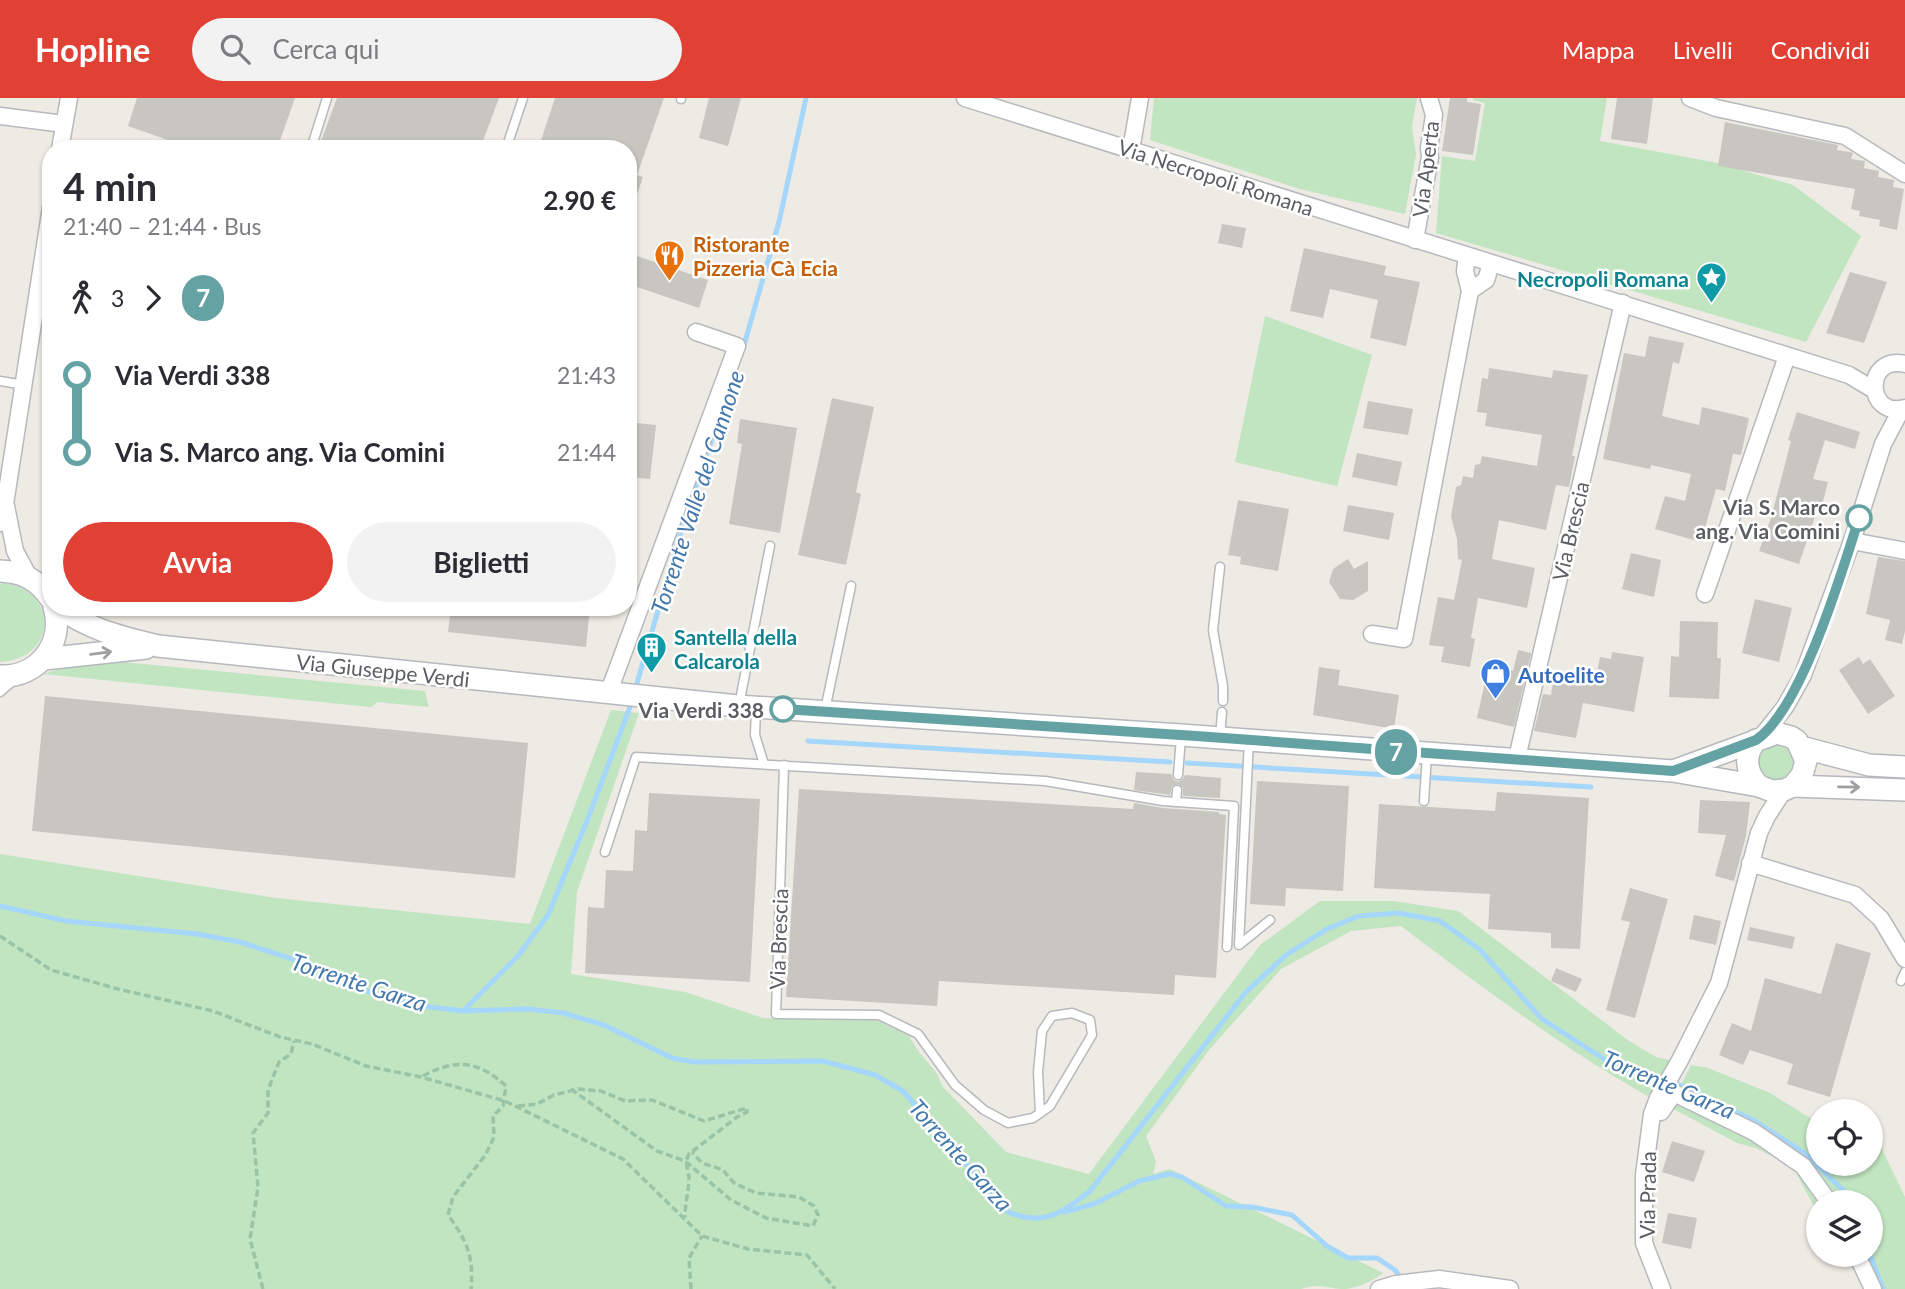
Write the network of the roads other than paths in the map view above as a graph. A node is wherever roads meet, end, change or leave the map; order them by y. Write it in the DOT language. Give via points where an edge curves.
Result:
graph roads {
  1 [pos="69,98"];
  2 [pos="327,98"];
  3 [pos="523,98"];
  4 [pos="965,98"];
  5 [pos="1140,98"];
  6 [pos="1429,98"];
  7 [pos="1690,98"];
  8 [pos="0,116"];
  9 [pos="64,124"];
  10 [pos="61,140"];
  11 [pos="314,140"];
  12 [pos="509,140"];
  13 [pos="1131,150"];
  14 [pos="1905,174"];
  15 [pos="1415,240"];
  16 [pos="1467,256"];
  17 [pos="1491,264"];
  18 [pos="1470,291"];
  19 [pos="42,299"];
  20 [pos="1623,303"];
  21 [pos="696,332"];
  22 [pos="1787,356"];
  23 [pos="1903,361"];
  24 [pos="1882,369"];
  25 [pos="1849,375"];
  26 [pos="0,381"];
  27 [pos="24,384"];
  28 [pos="1874,390"];
  29 [pos="1897,408"];
  30 [pos="5,504"];
  31 [pos="0,523"];
  32 [pos="1852,541"];
  33 [pos="770,546"];
  34 [pos="1905,551"];
  35 [pos="1220,567"];
  36 [pos="0,571"];
  37 [pos="29,577"];
  38 [pos="42,586"];
  39 [pos="851,586"];
  40 [pos="1705,594"];
  41 [pos="57,616"];
  42 [pos="69,616"];
  43 [pos="1372,634"];
  44 [pos="158,646"];
  45 [pos="44,659"];
  46 [pos="24,673"];
  47 [pos="0,676"];
  48 [pos="0,692"];
  49 [pos="625,695"];
  50 [pos="1223,701"];
  51 [pos="741,706"];
  52 [pos="1785,707"];
  53 [pos="824,712"];
  54 [pos="1222,712"];
  55 [pos="1181,735"];
  56 [pos="1220,738"];
  57 [pos="1759,738"];
  58 [pos="1800,745"];
  59 [pos="1249,748"];
  60 [pos="1517,758"];
  61 [pos="1427,761"];
  62 [pos="764,764"];
  63 [pos="784,765"];
  64 [pos="1905,767"];
  65 [pos="1673,771"];
  66 [pos="1178,775"];
  67 [pos="1775,788"];
  68 [pos="1177,790"];
  69 [pos="1905,790"];
  70 [pos="1424,801"];
  71 [pos="1176,802"];
  72 [pos="605,852"];
  73 [pos="1750,863"];
  74 [pos="1270,920"];
  75 [pos="1227,947"];
  76 [pos="1905,959"];
  77 [pos="1905,972"];
  78 [pos="1902,981"];
  79 [pos="1040,1113"];
  80 [pos="1652,1114"];
  81 [pos="1820,1190"];
  82 [pos="1863,1267"];
  83 [pos="1379,1289"];
  84 [pos="1510,1289"];
  85 [pos="1662,1289"];
  86 [pos="1874,1289"];
  1 -- 9 [label="street"];
  2 -- 11 [label="lane"];
  3 -- 12 [label="lane"];
  4 -- 13 [label="street, Via Necropoli Romana"];
  5 -- 13 [label="street"];
  6 -- 15 [label="street, Via Aperta" via="1434,115 1430,158"];
  7 -- 14 [label="street" via="1844,136"];
  8 -- 9 [label="street"];
  9 -- 10 [label="street"];
  13 -- 15 [label="street, Via Necropoli Romana"];
  15 -- 16 [label="street, Via Necropoli Romana"];
  16 -- 17 [label="street, Via Necropoli Romana"];
  16 -- 18 [label="street"];
  17 -- 18 [label="street" via="1486,280"];
  17 -- 20 [label="street, Via Necropoli Romana"];
  18 -- 43 [label="street" via="1470,320 1404,639"];
  19 -- 27 [label="street"];
  20 -- 22 [label="street, Via Necropoli Romana"];
  20 -- 60 [label="street, Via Brescia"];
  21 -- 49 [label="street" via="737,346"];
  22 -- 25 [label="street, Via Necropoli Romana"];
  22 -- 40 [label="street"];
  23 -- 24 [label="street, Via Necropoli Romana"];
  24 -- 25 [label="street, Via Necropoli Romana"];
  24 -- 28 [label="street"];
  25 -- 28 [label="street, Via Necropoli Romana"];
  26 -- 27 [label="lane"];
  27 -- 30 [label="street"];
  28 -- 29 [label="street" via="1877,398"];
  29 -- 32 [label="street"];
  30 -- 31 [label="street"];
  30 -- 37 [label="street" via="15,551"];
  32 -- 34 [label="street"];
  32 -- 52 [label="street" via="1804,675"];
  33 -- 51 [label="lane"];
  35 -- 50 [label="lane" via="1213,630"];
  36 -- 37 [label="main road"];
  37 -- 38 [label="main road"];
  39 -- 53 [label="lane"];
  41 -- 45 [label="main road, Via Giuseppe Verdi" via="57,632"];
  42 -- 44 [label="main road, Via Giuseppe Verdi" via="102,631"];
  45 -- 44 [label="main road, Via Giuseppe Verdi, one-way"];
  44 -- 49 [label="main road, Via Giuseppe Verdi"];
  45 -- 46 [label="main road, Via Giuseppe Verdi"];
  46 -- 47 [label="main road, Via Giuseppe Verdi"];
  46 -- 48 [label="lane"];
  49 -- 51 [label="main road, Via Giuseppe Verdi"];
  51 -- 53 [label="main road"];
  51 -- 62 [label="lane"];
  52 -- 57 [label="street"];
  52 -- 58 [label="street"];
  53 -- 55 [label="main road"];
  54 -- 56 [label="lane"];
  55 -- 56 [label="main road"];
  55 -- 66 [label="lane"];
  56 -- 59 [label="main road"];
  57 -- 58 [label="main road" via="1784,734"];
  57 -- 65 [label="main road"];
  57 -- 67 [label="main road" via="1747,760 1749,774"];
  58 -- 64 [label="main road" via="1869,765"];
  58 -- 67 [label="main road" via="1805,761 1802,775"];
  59 -- 61 [label="main road"];
  59 -- 74 [label="lane" via="1239,945"];
  60 -- 61 [label="main road"];
  60 -- 65 [label="main road"];
  61 -- 70 [label="lane"];
  62 -- 63 [label="lane"];
  62 -- 72 [label="lane" via="636,757"];
  63 -- 71 [label="lane" via="1045,781"];
  63 -- 79 [label="lane, Via Brescia" via="775,1014 879,1015 918,1034 955,1085 984,1110 1008,1123"];
  65 -- 67 [label="main road"];
  67 -- 69 [label="main road, one-way"];
  67 -- 73 [label="street, Via Prada"];
  68 -- 71 [label="lane"];
  71 -- 75 [label="lane" via="1234,806"];
  73 -- 76 [label="street" via="1855,895 1881,919"];
  73 -- 80 [label="street, Via Prada" via="1719,983"];
  77 -- 78 [label="lane"];
  79 -- 79 [label="lane" via="1050,1106 1092,1035 1090,1020 1072,1013 1052,1016 1042,1031"];
  80 -- 81 [label="street" via="1661,1112 1674,1093 1754,1132 1803,1166"];
  80 -- 85 [label="street, Via Prada" via="1644,1175 1644,1243"];
  82 -- 86 [label="street"];
  83 -- 84 [label="street" via="1439,1279"];
}
